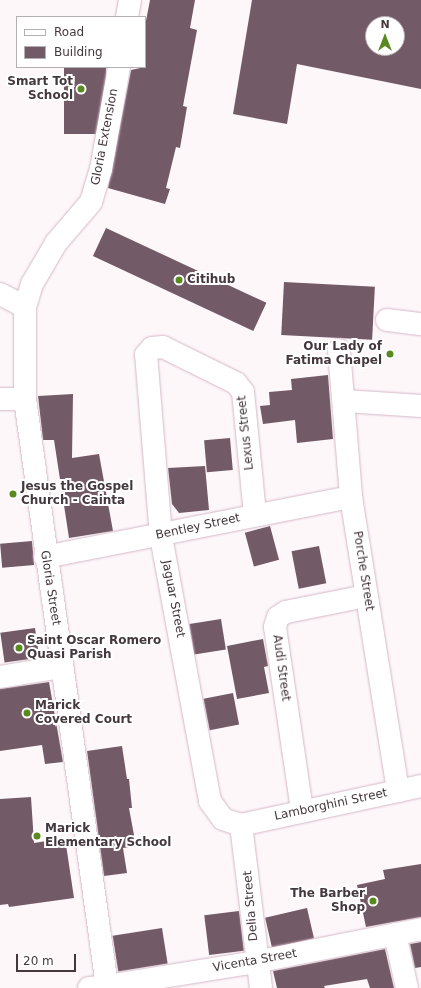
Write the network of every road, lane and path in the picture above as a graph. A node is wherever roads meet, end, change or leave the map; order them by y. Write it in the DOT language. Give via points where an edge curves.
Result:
graph roads {
  1 [pos="130,0"];
  2 [pos="127,16"];
  3 [pos="119,68"];
  4 [pos="0,294"];
  5 [pos="25,307"];
  6 [pos="387,320"];
  7 [pos="421,324"];
  8 [pos="339,350"];
  9 [pos="146,355"];
  10 [pos="0,399"];
  11 [pos="25,399"];
  12 [pos="345,402"];
  13 [pos="421,406"];
  14 [pos="351,497"];
  15 [pos="255,515"];
  16 [pos="161,536"];
  17 [pos="45,557"];
  18 [pos="366,596"];
  19 [pos="62,667"];
  20 [pos="0,677"];
  21 [pos="421,786"];
  22 [pos="398,791"];
  23 [pos="302,810"];
  24 [pos="241,824"];
  25 [pos="421,929"];
  26 [pos="395,934"];
  27 [pos="255,962"];
  28 [pos="98,987"];
  29 [pos="260,988"];
  30 [pos="407,988"];
  1 -- 2 [label="street"];
  3 -- 5 [label="street, Gloria Extension" via="101,169 91,202 56,243 32,284"];
  4 -- 5 [label="street"];
  5 -- 11 [label="street, Gloria Street"];
  6 -- 7 [label="street"];
  8 -- 12 [label="street, Porche Street"];
  9 -- 15 [label="street, Lexus Street" via="152,348 163,346 236,383 242,392"];
  9 -- 16 [label="street, Jaguar Street"];
  10 -- 11 [label="street"];
  11 -- 17 [label="street, Gloria Street"];
  12 -- 13 [label="street"];
  12 -- 14 [label="street, Porche Street"];
  14 -- 15 [label="street, Bentley Street"];
  14 -- 18 [label="street, Porche Street"];
  15 -- 16 [label="street, Bentley Street"];
  16 -- 17 [label="street, Bentley Street"];
  16 -- 24 [label="street, Jaguar Street" via="210,801 222,819"];
  17 -- 19 [label="street, Gloria Street"];
  18 -- 22 [label="street, Porche Street"];
  18 -- 23 [label="street, Audi Street" via="286,612 278,617 275,627"];
  19 -- 20 [label="street"];
  19 -- 28 [label="street, Gloria Street"];
  21 -- 22 [label="street, Lamborghini Street"];
  22 -- 23 [label="street, Lamborghini Street"];
  23 -- 24 [label="street, Lamborghini Street"];
  24 -- 27 [label="street, Delia Street" via="248,871"];
  25 -- 26 [label="street, Vicenta Street"];
  26 -- 27 [label="street, Vicenta Street"];
  26 -- 30 [label="street"];
  27 -- 28 [label="street, Vicenta Street"];
  27 -- 29 [label="street, Delia Street"];
}
